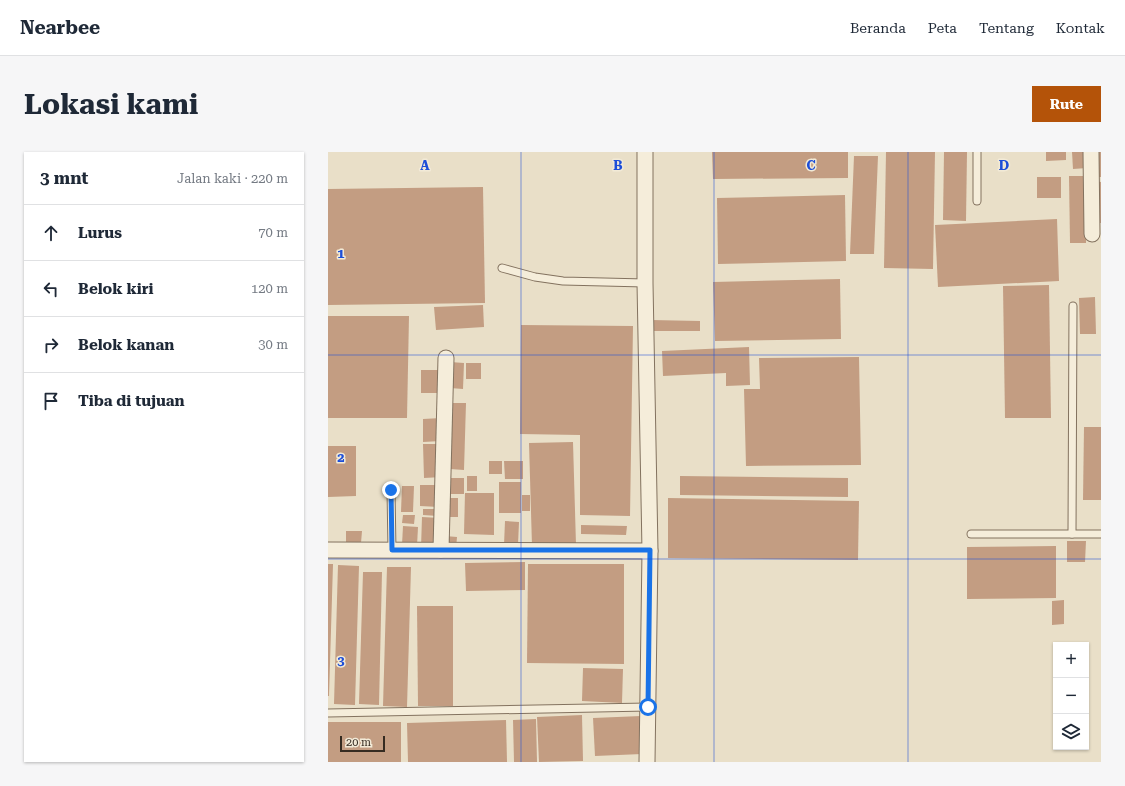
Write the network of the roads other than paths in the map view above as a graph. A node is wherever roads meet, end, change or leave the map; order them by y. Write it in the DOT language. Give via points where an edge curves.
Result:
graph roads {
  1 [pos="645,152"];
  2 [pos="977,152"];
  3 [pos="1091,152"];
  4 [pos="978,201"];
  5 [pos="1092,234"];
  6 [pos="502,268"];
  7 [pos="645,283"];
  8 [pos="1073,306"];
  9 [pos="446,358"];
  10 [pos="391,490"];
  11 [pos="971,534"];
  12 [pos="1072,534"];
  13 [pos="1101,534"];
  14 [pos="328,550"];
  15 [pos="392,550"];
  16 [pos="442,550"];
  17 [pos="650,550"];
  18 [pos="648,707"];
  19 [pos="328,713"];
  20 [pos="647,762"];
  1 -- 7 [label="street"];
  2 -- 4 [label="lane"];
  3 -- 5 [label="street"];
  6 -- 7 [label="lane" via="563,281"];
  7 -- 17 [label="street"];
  8 -- 12 [label="lane"];
  9 -- 16 [label="street"];
  10 -- 15 [label="lane"];
  11 -- 12 [label="lane"];
  12 -- 13 [label="lane"];
  14 -- 15 [label="street"];
  15 -- 16 [label="street"];
  16 -- 17 [label="street"];
  17 -- 18 [label="street"];
  18 -- 19 [label="lane"];
  18 -- 20 [label="street"];
}
